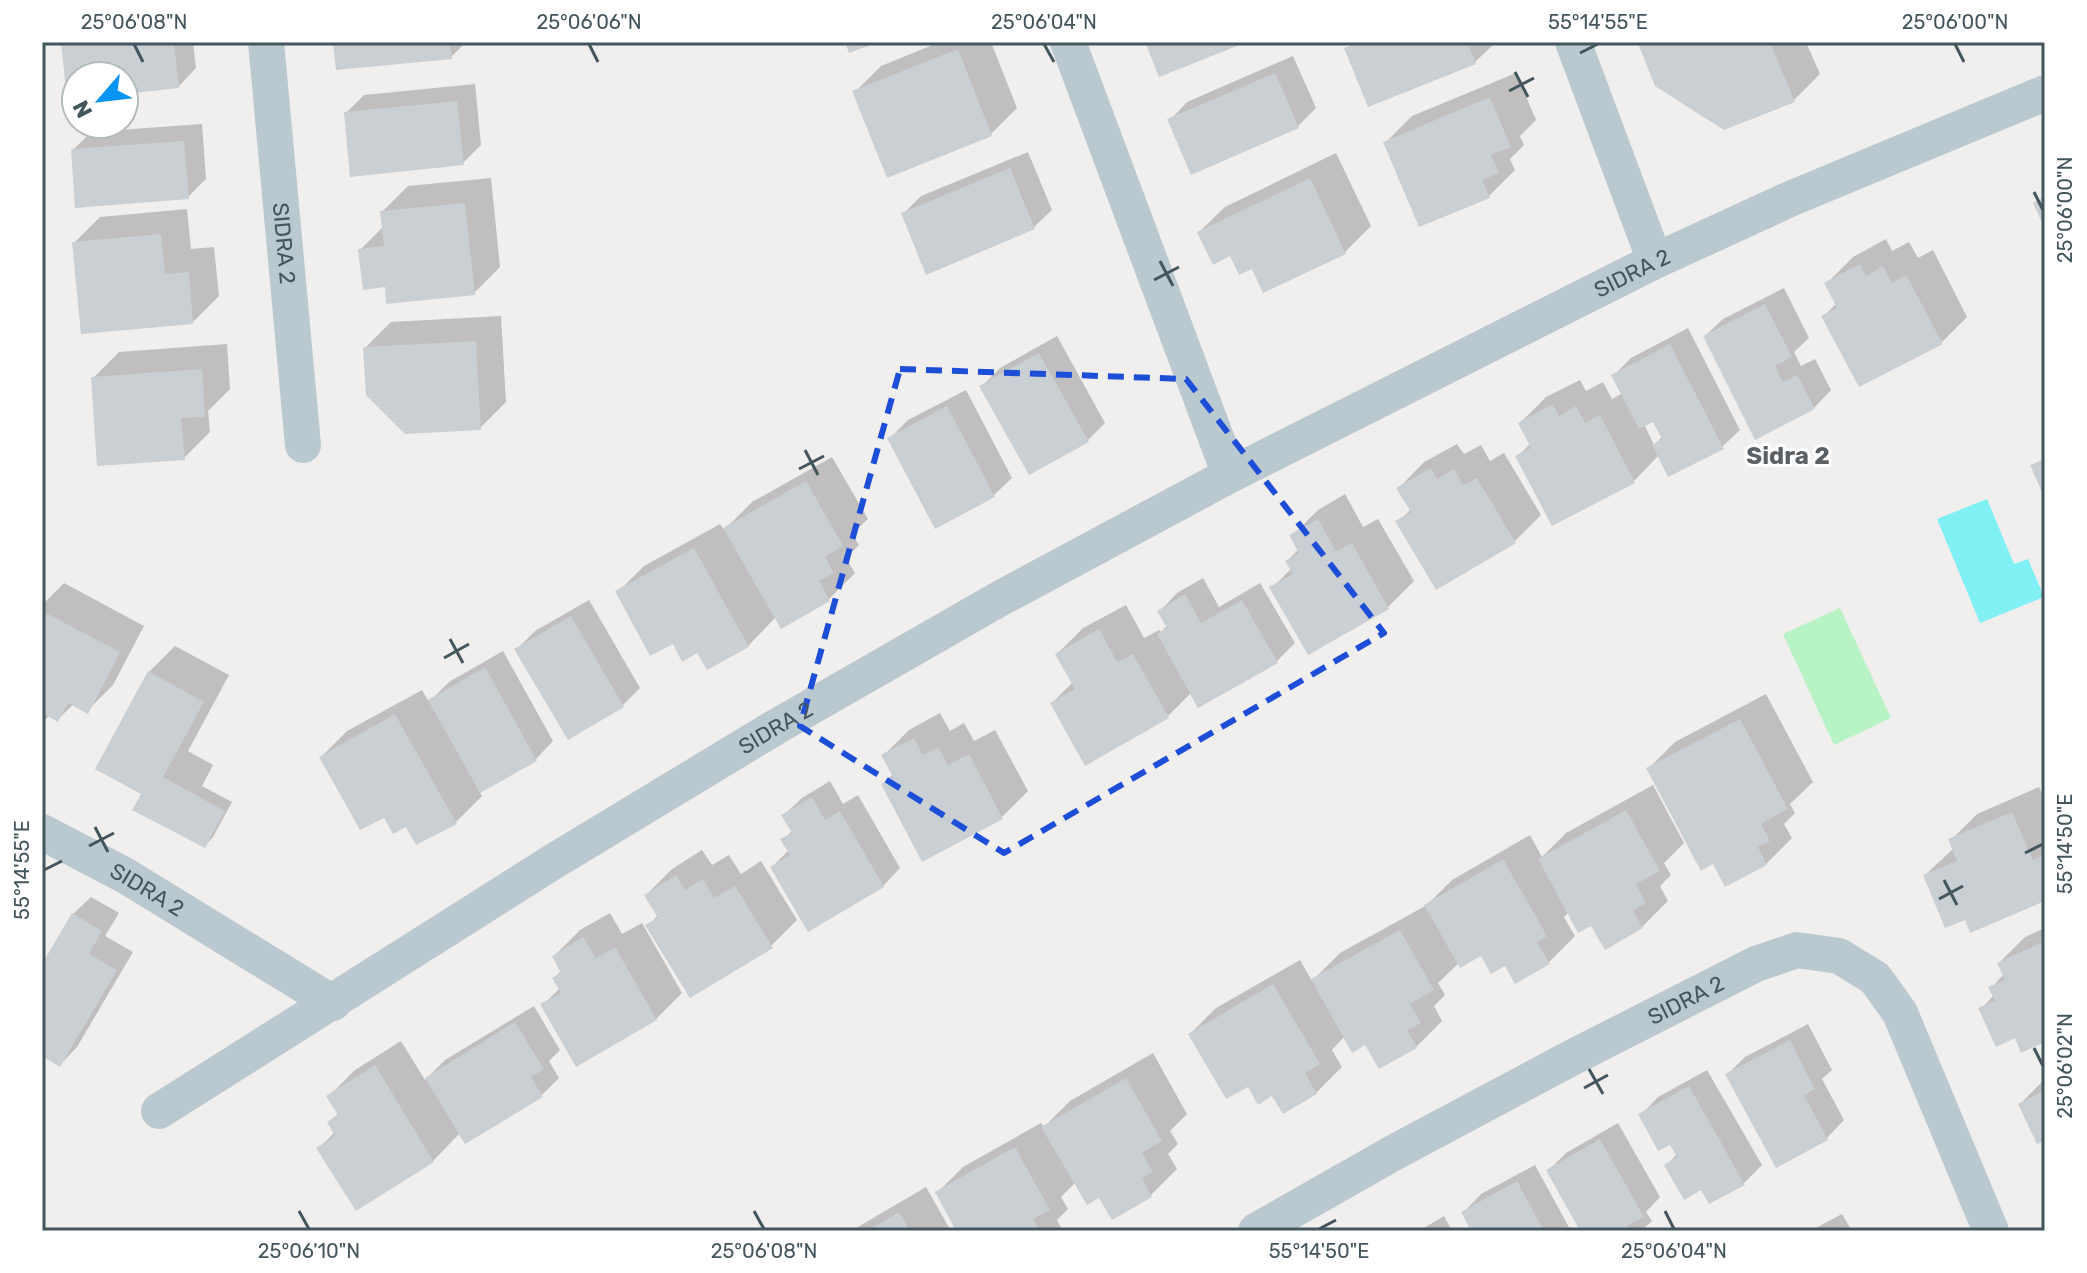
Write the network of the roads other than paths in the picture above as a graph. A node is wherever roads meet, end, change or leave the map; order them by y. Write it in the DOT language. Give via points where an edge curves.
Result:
graph roads {
  1 [pos="266,42"];
  2 [pos="1068,42"];
  3 [pos="1573,42"];
  4 [pos="2045,93"];
  5 [pos="1655,261"];
  6 [pos="303,445"];
  7 [pos="1230,475"];
  8 [pos="42,832"];
  9 [pos="333,1003"];
  10 [pos="159,1111"];
  11 [pos="1256,1231"];
  12 [pos="1991,1231"];
  1 -- 6 [label="street, SIDRA 2"];
  2 -- 7 [label="street"];
  3 -- 5 [label="street"];
  4 -- 5 [label="street, SIDRA 2"];
  5 -- 7 [label="street, SIDRA 2"];
  7 -- 9 [label="street, SIDRA 2" via="774,728"];
  8 -- 9 [label="street, SIDRA 2" via="126,876"];
  9 -- 10 [label="street, SIDRA 2"];
  11 -- 12 [label="street, SIDRA 2" via="1575,1056 1756,964 1797,950 1839,956 1875,978 1892,1001"];
}
